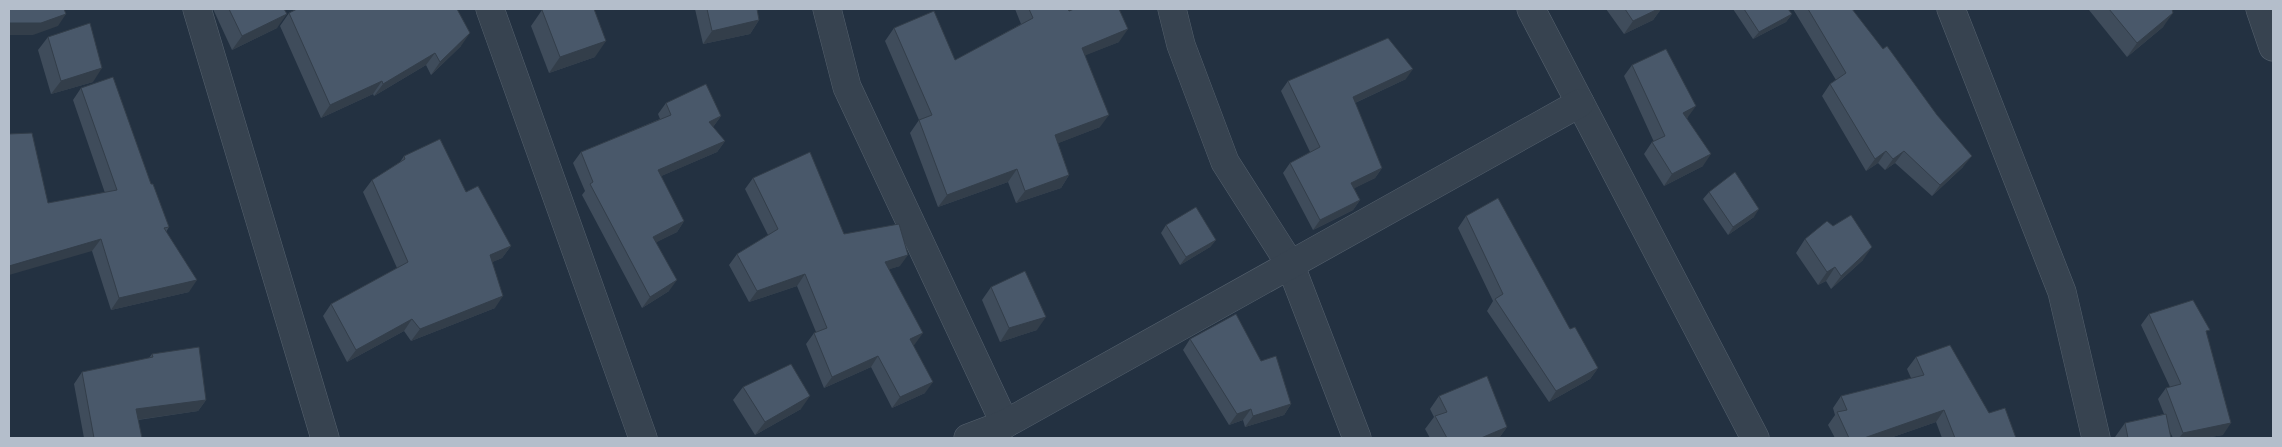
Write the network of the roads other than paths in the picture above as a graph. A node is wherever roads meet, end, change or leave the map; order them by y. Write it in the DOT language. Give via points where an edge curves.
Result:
graph roads {
  1 [pos="197,9"];
  2 [pos="490,9"];
  3 [pos="827,9"];
  4 [pos="1172,9"];
  5 [pos="1531,9"];
  6 [pos="1950,9"];
  7 [pos="2260,9"];
  8 [pos="2273,47"];
  9 [pos="1580,103"];
  10 [pos="1290,264"];
  11 [pos="1005,424"];
  12 [pos="325,438"];
  13 [pos="643,438"];
  14 [pos="968,438"];
  15 [pos="1357,438"];
  16 [pos="1755,438"];
  17 [pos="2096,438"];
  1 -- 12 [label="street"];
  2 -- 13 [label="street"];
  3 -- 11 [label="street" via="847,87"];
  4 -- 10 [label="street" via="1181,45 1225,162"];
  5 -- 9 [label="street"];
  6 -- 17 [label="street" via="2062,292"];
  7 -- 8 [label="street"];
  9 -- 10 [label="street"];
  9 -- 16 [label="street"];
  10 -- 11 [label="street"];
  10 -- 15 [label="street"];
  11 -- 14 [label="street"];
}
